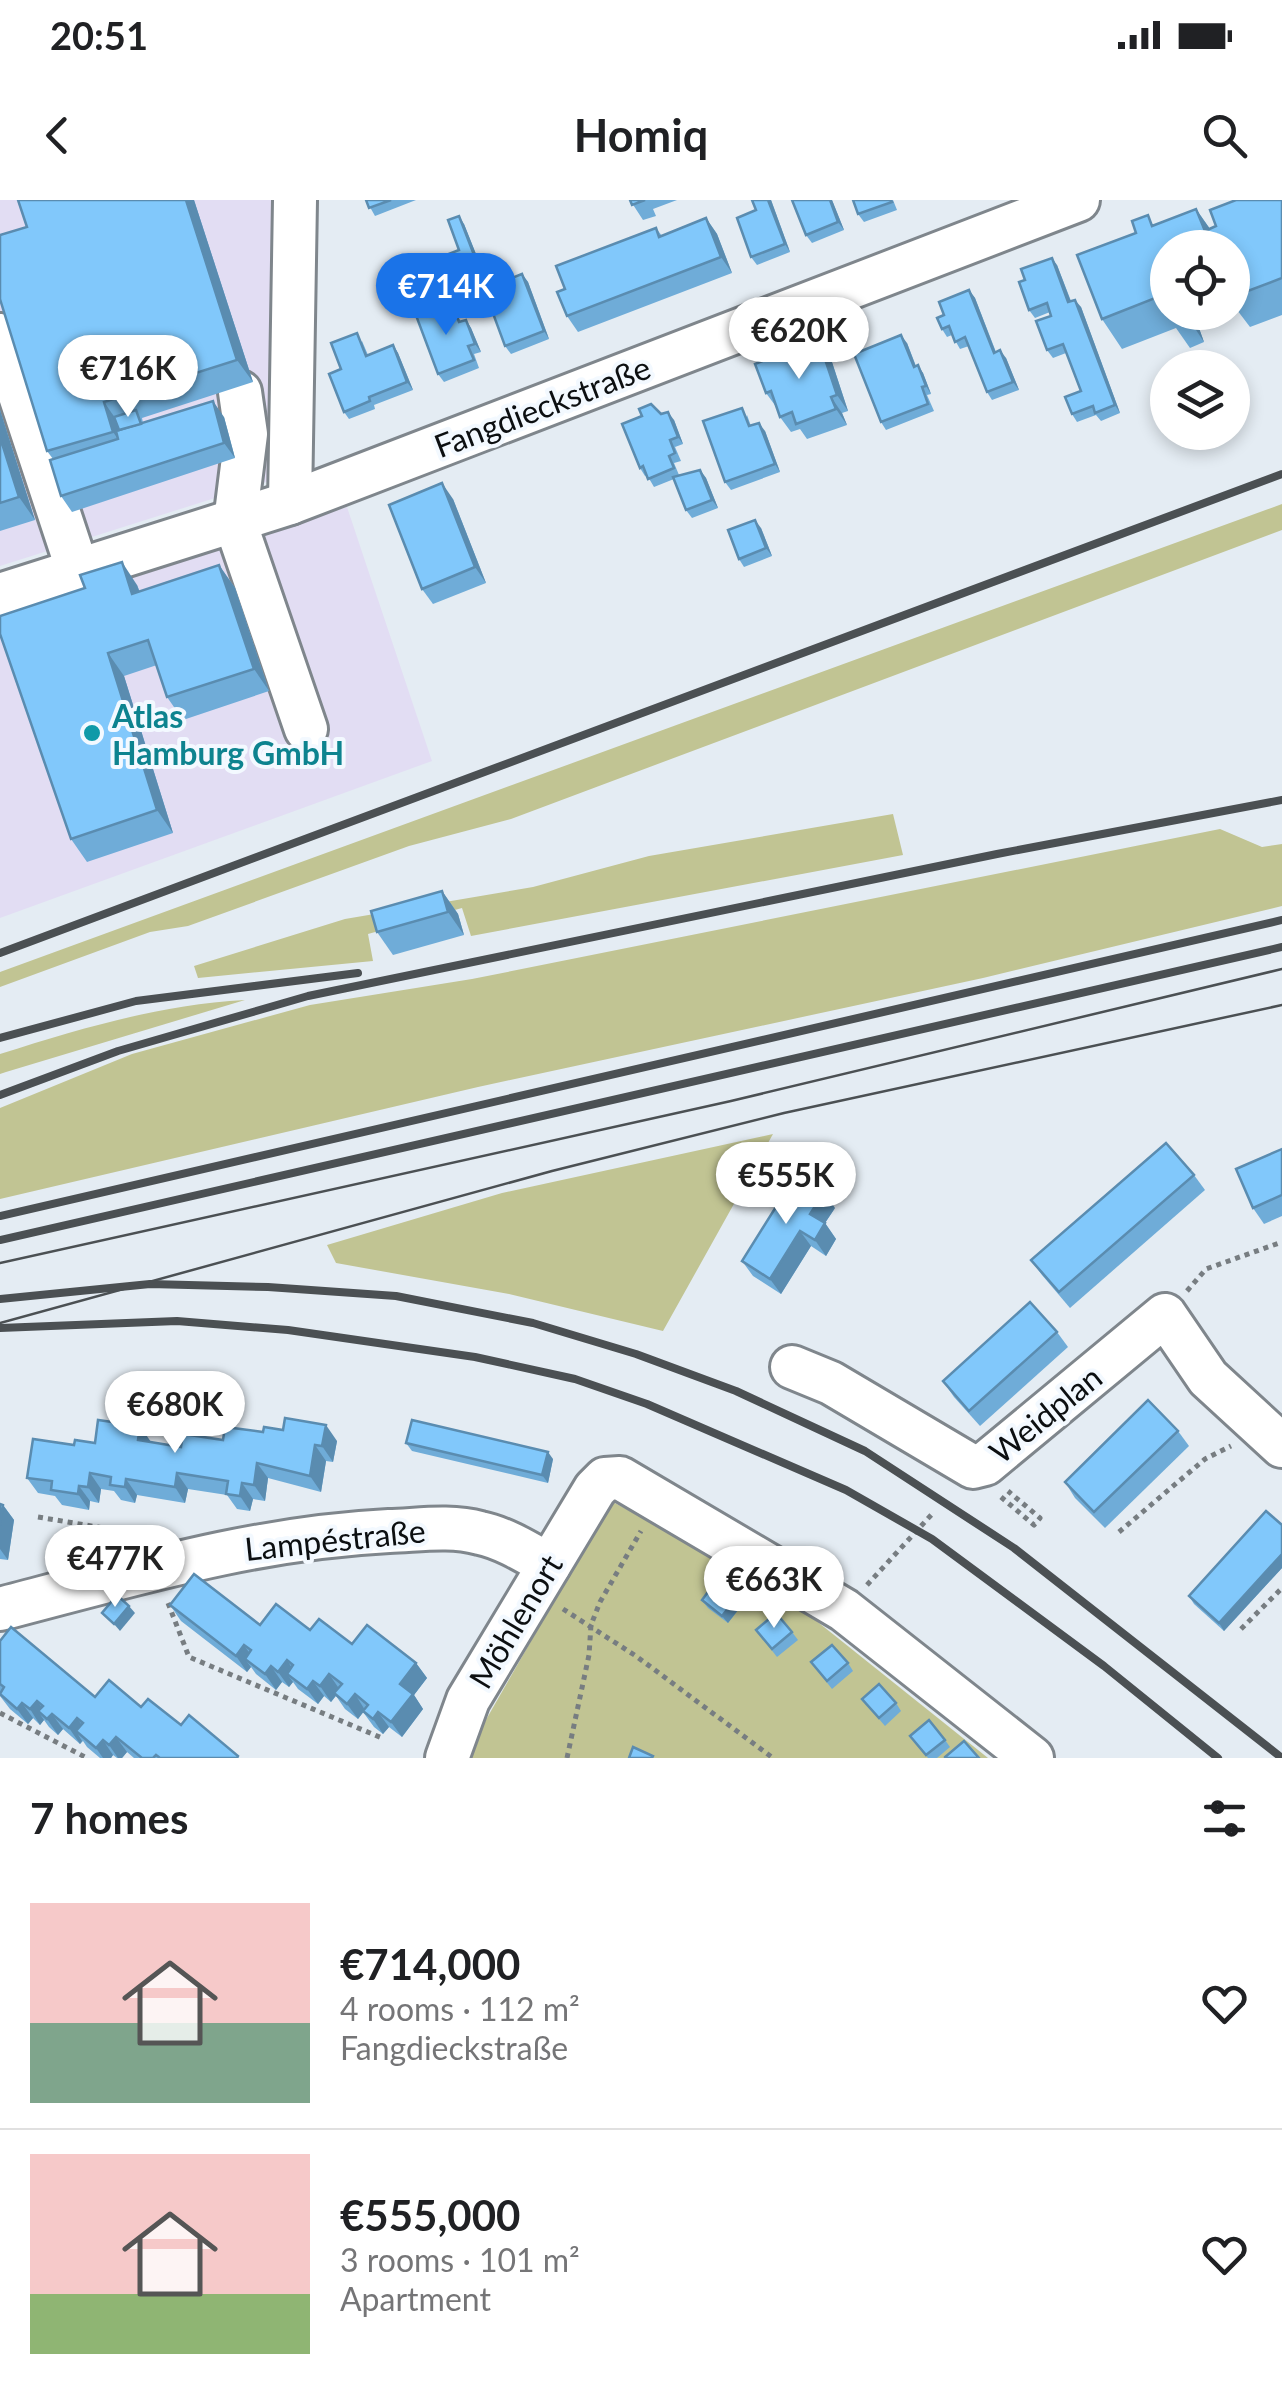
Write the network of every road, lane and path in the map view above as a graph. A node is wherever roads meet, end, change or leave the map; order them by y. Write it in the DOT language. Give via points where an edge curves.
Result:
graph roads {
  1 [pos="295,200"];
  2 [pos="1078,200"];
  3 [pos="0,336"];
  4 [pos="240,392"];
  5 [pos="290,503"];
  6 [pos="234,522"];
  7 [pos="78,571"];
  8 [pos="0,595"];
  9 [pos="306,729"];
  10 [pos="1282,1242"];
  11 [pos="1166,1316"];
  12 [pos="792,1367"];
  13 [pos="1273,1438"];
  14 [pos="933,1513"];
  15 [pos="650,1516"];
  16 [pos="38,1517"];
  17 [pos="1119,1532"];
  18 [pos="147,1536"];
  19 [pos="549,1583"];
  20 [pos="1282,1588"];
  21 [pos="168,1603"];
  22 [pos="0,1609"];
  23 [pos="844,1610"];
  24 [pos="591,1626"];
  25 [pos="1241,1629"];
  26 [pos="0,1714"];
  27 [pos="382,1738"];
  28 [pos="87,1758"];
  29 [pos="446,1758"];
  30 [pos="567,1758"];
  31 [pos="773,1758"];
  32 [pos="1032,1758"];
  1 -- 5 [label="street"];
  2 -- 5 [label="street, Fangdieckstraße"];
  3 -- 7 [label="street"];
  4 -- 6 [label="street" via="246,434"];
  5 -- 6 [label="street, Fangdieckstraße"];
  6 -- 7 [label="street, Fangdieckstraße"];
  6 -- 9 [label="street"];
  7 -- 8 [label="street, Fangdieckstraße"];
  10 -- 11 [label="path" via="1206,1270"];
  11 -- 12 [label="street, Weidplan" via="985,1464 972,1467"];
  11 -- 13 [label="street" via="1208,1378"];
  13 -- 17 [label="path" via="1205,1459"];
  14 -- 23 [label="path"];
  15 -- 24 [label="path"];
  16 -- 18 [label="path"];
  19 -- 22 [label="street, Lampéstraße" via="485,1534 455,1528 288,1539"];
  19 -- 23 [label="street, Möhlenort" via="595,1489 605,1479 620,1478"];
  19 -- 24 [label="path"];
  19 -- 29 [label="street, Möhlenort" via="468,1700"];
  20 -- 25 [label="path"];
  21 -- 27 [label="path" via="190,1657"];
  23 -- 32 [label="street"];
  24 -- 30 [label="path"];
  24 -- 31 [label="path"];
  26 -- 28 [label="path"];
}
